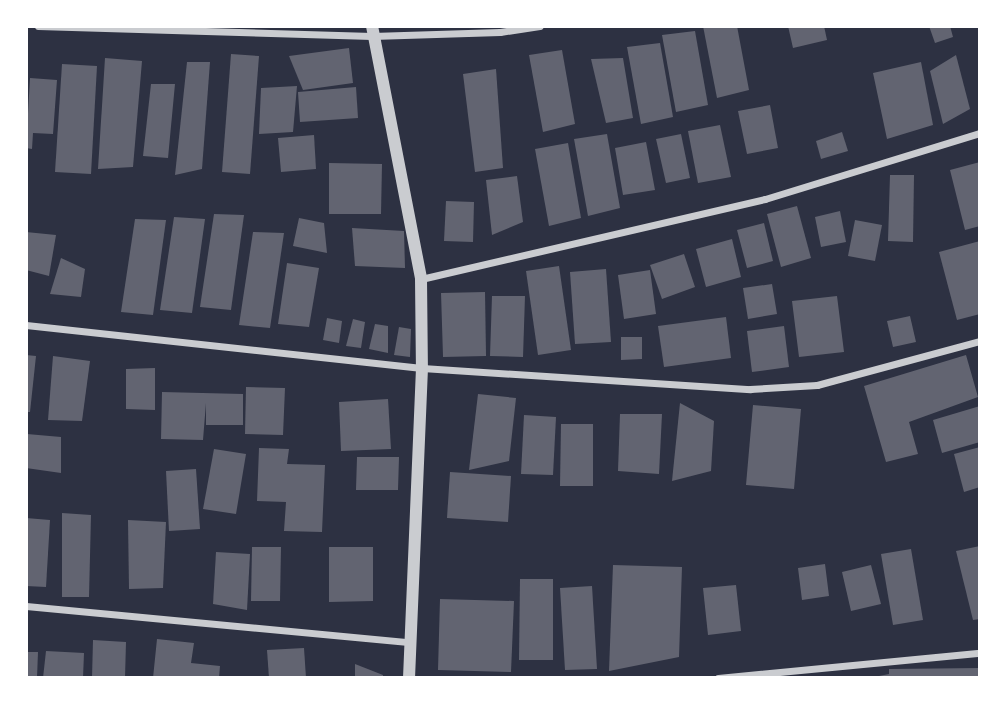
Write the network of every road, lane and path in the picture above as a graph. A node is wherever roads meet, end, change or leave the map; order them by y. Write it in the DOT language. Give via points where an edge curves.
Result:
graph roads {
  1 [pos="38,26"];
  2 [pos="540,26"];
  3 [pos="372,31"];
  4 [pos="980,133"];
  5 [pos="421,279"];
  6 [pos="26,325"];
  7 [pos="980,341"];
  8 [pos="422,368"];
  9 [pos="26,606"];
  10 [pos="408,642"];
  11 [pos="980,653"];
  12 [pos="409,678"];
  13 [pos="718,678"];
  1 -- 3 [label="street"];
  2 -- 3 [label="street"];
  3 -- 5 [label="street"];
  4 -- 5 [label="street" via="765,200"];
  5 -- 8 [label="street"];
  6 -- 8 [label="street"];
  7 -- 8 [label="street" via="817,385 750,388"];
  8 -- 10 [label="street"];
  9 -- 10 [label="street"];
  10 -- 12 [label="street"];
  11 -- 13 [label="street"];
}
